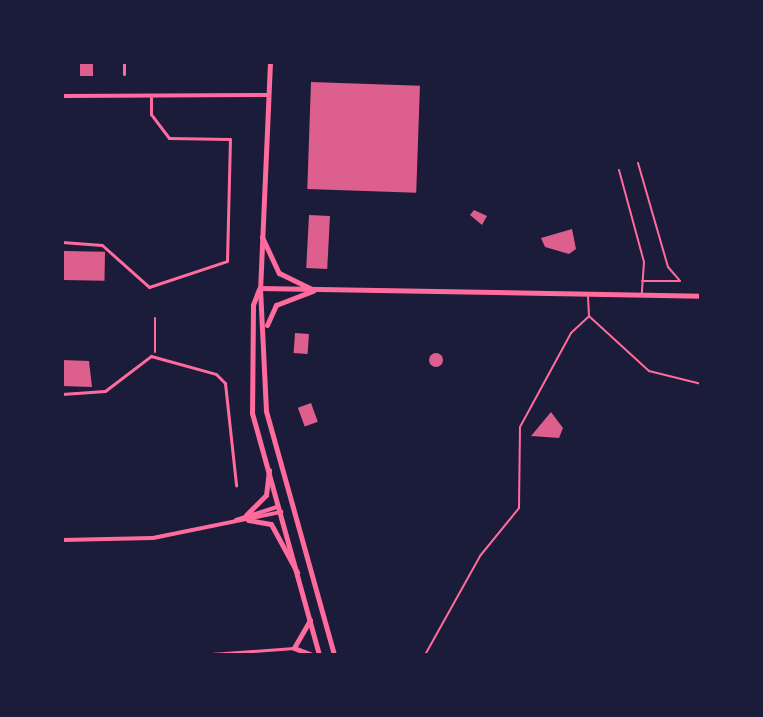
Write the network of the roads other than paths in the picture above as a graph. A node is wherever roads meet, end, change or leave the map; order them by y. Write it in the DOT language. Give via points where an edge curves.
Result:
graph roads {
  1 [pos="124,62"];
  2 [pos="270,62"];
  3 [pos="124,74"];
  4 [pos="151,94"];
  5 [pos="268,95"];
  6 [pos="62,96"];
  7 [pos="638,163"];
  8 [pos="619,170"];
  9 [pos="262,236"];
  10 [pos="62,242"];
  11 [pos="642,281"];
  12 [pos="260,288"];
  13 [pos="314,290"];
  14 [pos="588,296"];
  15 [pos="642,296"];
  16 [pos="701,296"];
  17 [pos="589,316"];
  18 [pos="264,330"];
  19 [pos="701,384"];
  20 [pos="62,394"];
  21 [pos="267,453"];
  22 [pos="236,485"];
  23 [pos="296,505"];
  24 [pos="281,509"];
  25 [pos="247,517"];
  26 [pos="62,540"];
  27 [pos="298,573"];
  28 [pos="310,619"];
  29 [pos="294,648"];
  30 [pos="197,655"];
  31 [pos="312,655"];
  32 [pos="319,655"];
  33 [pos="334,655"];
  34 [pos="425,655"];
  1 -- 3 [label="street"];
  2 -- 5 [label="main road"];
  4 -- 5 [label="street"];
  4 -- 6 [label="street"];
  4 -- 10 [label="street" via="151,114 169,138 230,139 227,261 149,287 102,245"];
  5 -- 9 [label="main road"];
  7 -- 11 [label="street" via="668,267 680,281"];
  8 -- 11 [label="street" via="644,262"];
  9 -- 12 [label="main road"];
  9 -- 13 [label="main road" via="279,273"];
  11 -- 15 [label="street"];
  12 -- 13 [label="main road"];
  12 -- 18 [label="main road"];
  12 -- 21 [label="main road" via="253,305 252,413"];
  13 -- 14 [label="main road"];
  13 -- 18 [label="main road" via="276,305"];
  14 -- 15 [label="main road"];
  14 -- 17 [label="street"];
  15 -- 16 [label="main road"];
  17 -- 19 [label="street" via="649,371"];
  17 -- 34 [label="street" via="571,333 520,427 519,508 480,556"];
  18 -- 23 [label="main road" via="266,411"];
  20 -- 22 [label="street" via="105,391 151,356 216,374 225,383"];
  21 -- 24 [label="main road"];
  21 -- 25 [label="main road" via="266,495"];
  23 -- 24 [label="main road"];
  23 -- 33 [label="main road"];
  24 -- 25 [label="street"];
  24 -- 27 [label="main road"];
  25 -- 26 [label="street" via="153,538"];
  25 -- 27 [label="main road" via="271,524"];
  27 -- 28 [label="main road"];
  28 -- 29 [label="main road"];
  28 -- 32 [label="main road"];
  29 -- 30 [label="street"];
  29 -- 31 [label="main road"];
}
